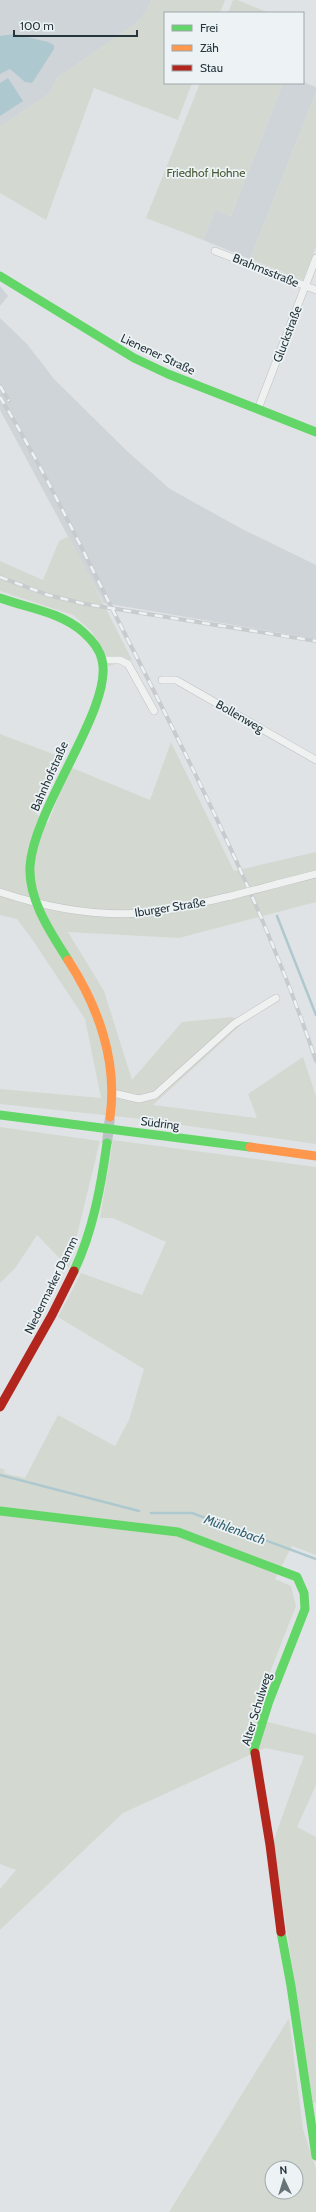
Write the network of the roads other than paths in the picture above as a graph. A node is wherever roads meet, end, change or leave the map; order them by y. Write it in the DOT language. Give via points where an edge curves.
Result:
graph roads {
  1 [pos="215,250"];
  2 [pos="316,258"];
  3 [pos="0,276"];
  4 [pos="305,286"];
  5 [pos="316,290"];
  6 [pos="258,410"];
  7 [pos="316,432"];
  8 [pos="0,598"];
  9 [pos="102,660"];
  10 [pos="162,680"];
  11 [pos="154,711"];
  12 [pos="316,760"];
  13 [pos="316,874"];
  14 [pos="0,892"];
  15 [pos="36,904"];
  16 [pos="276,998"];
  17 [pos="113,1093"];
  18 [pos="0,1115"];
  19 [pos="110,1117"];
  20 [pos="107,1142"];
  21 [pos="316,1156"];
  22 [pos="0,1407"];
  23 [pos="0,1511"];
  24 [pos="316,2156"];
  1 -- 4 [label="street, Brahmsstraße"];
  2 -- 4 [label="street, Gluckstraße"];
  3 -- 6 [label="street, Lienener Straße" via="134,358"];
  4 -- 5 [label="street, Brahmsstraße"];
  4 -- 6 [label="street, Gluckstraße"];
  6 -- 7 [label="street, Lienener Straße"];
  8 -- 9 [label="street" via="67,620 86,634"];
  9 -- 11 [label="street" via="120,660 128,664"];
  9 -- 15 [label="street, Bahnhofstraße" via="102,689 57,784 35,840 30,865"];
  10 -- 12 [label="street, Bollenweg" via="176,680"];
  13 -- 15 [label="street, Iburger Straße, bridge" via="182,907 130,914 69,911"];
  14 -- 15 [label="street, Iburger Straße"];
  15 -- 17 [label="street" via="91,1000 106,1048"];
  16 -- 17 [label="street" via="234,1024 155,1095 139,1099"];
  17 -- 19 [label="street"];
  18 -- 21 [label="street, Südring"];
  20 -- 22 [label="street, Niedermarker Damm" via="103,1172 85,1248 52,1315"];
  23 -- 24 [label="street, Alter Schulweg" via="178,1532 297,1577 304,1593 305,1609 269,1701 254,1749"];
}
